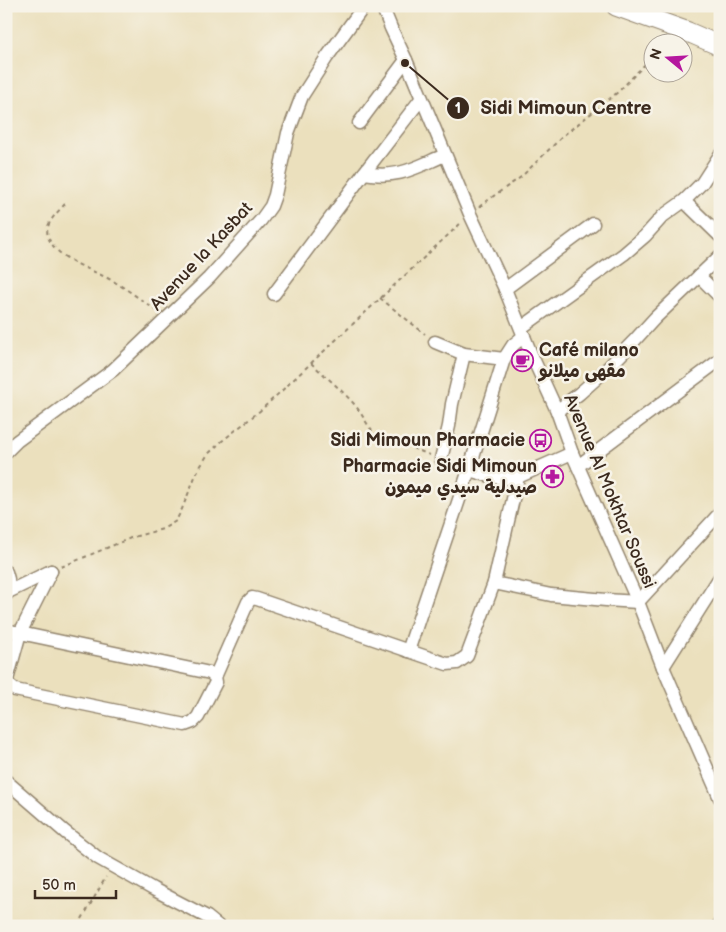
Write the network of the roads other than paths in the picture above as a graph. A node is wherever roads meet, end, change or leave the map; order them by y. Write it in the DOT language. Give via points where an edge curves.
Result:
graph roads {
  1 [pos="364,6"];
  2 [pos="382,6"];
  3 [pos="616,6"];
  4 [pos="720,46"];
  5 [pos="406,60"];
  6 [pos="421,99"];
  7 [pos="359,123"];
  8 [pos="445,155"];
  9 [pos="720,155"];
  10 [pos="364,173"];
  11 [pos="684,201"];
  12 [pos="593,224"];
  13 [pos="720,236"];
  14 [pos="720,256"];
  15 [pos="699,276"];
  16 [pos="505,289"];
  17 [pos="274,294"];
  18 [pos="720,297"];
  19 [pos="522,332"];
  20 [pos="435,342"];
  21 [pos="464,354"];
  22 [pos="504,359"];
  23 [pos="720,365"];
  24 [pos="557,410"];
  25 [pos="6,452"];
  26 [pos="572,453"];
  27 [pos="441,459"];
  28 [pos="578,466"];
  29 [pos="468,470"];
  30 [pos="518,477"];
  31 [pos="720,513"];
  32 [pos="6,572"];
  33 [pos="720,577"];
  34 [pos="494,583"];
  35 [pos="712,589"];
  36 [pos="7,593"];
  37 [pos="720,600"];
  38 [pos="638,602"];
  39 [pos="6,630"];
  40 [pos="20,633"];
  41 [pos="408,651"];
  42 [pos="663,667"];
  43 [pos="215,677"];
  44 [pos="6,781"];
  45 [pos="720,798"];
  46 [pos="218,926"];
  1 -- 25 [label="street, Avenue la Kasbat" via="302,96 288,133 271,206 252,231 113,370"];
  2 -- 5 [label="street, Avenue Al Mokhtar Soussi"];
  3 -- 4 [label="street"];
  5 -- 6 [label="street, Avenue Al Mokhtar Soussi"];
  5 -- 7 [label="street"];
  6 -- 8 [label="street, Avenue Al Mokhtar Soussi"];
  6 -- 10 [label="street"];
  8 -- 10 [label="street" via="406,172 392,175"];
  8 -- 16 [label="street, Avenue Al Mokhtar Soussi"];
  9 -- 11 [label="street" via="702,183"];
  10 -- 17 [label="street"];
  11 -- 13 [label="street"];
  11 -- 19 [label="street" via="663,216 624,254"];
  12 -- 16 [label="street"];
  14 -- 15 [label="street"];
  15 -- 18 [label="street"];
  15 -- 24 [label="street" via="606,370"];
  16 -- 19 [label="street, Avenue Al Mokhtar Soussi"];
  19 -- 22 [label="street"];
  19 -- 24 [label="street, Avenue Al Mokhtar Soussi"];
  20 -- 21 [label="street"];
  21 -- 22 [label="street"];
  21 -- 27 [label="street"];
  22 -- 29 [label="street"];
  23 -- 28 [label="street" via="716,362"];
  24 -- 26 [label="street, Avenue Al Mokhtar Soussi"];
  26 -- 28 [label="street, Avenue Al Mokhtar Soussi"];
  26 -- 30 [label="street"];
  28 -- 38 [label="street, Avenue Al Mokhtar Soussi"];
  29 -- 30 [label="street" via="494,477"];
  29 -- 41 [label="street"];
  30 -- 34 [label="street"];
  31 -- 38 [label="street"];
  32 -- 36 [label="street" via="9,582"];
  33 -- 35 [label="street"];
  34 -- 38 [label="street" via="551,594"];
  34 -- 41 [label="street" via="468,656 457,663 447,664"];
  35 -- 37 [label="street"];
  35 -- 42 [label="street"];
  36 -- 40 [label="street" via="51,571"];
  38 -- 42 [label="street, Avenue Al Mokhtar Soussi"];
  39 -- 40 [label="street"];
  40 -- 43 [label="street" via="210,673"];
  40 -- 43 [label="street" via="6,680 15,690 185,725 198,718 216,682"];
  41 -- 43 [label="street" via="252,598"];
  42 -- 45 [label="street, Avenue Al Mokhtar Soussi"];
  44 -- 46 [label="street" via="98,858"];
}
